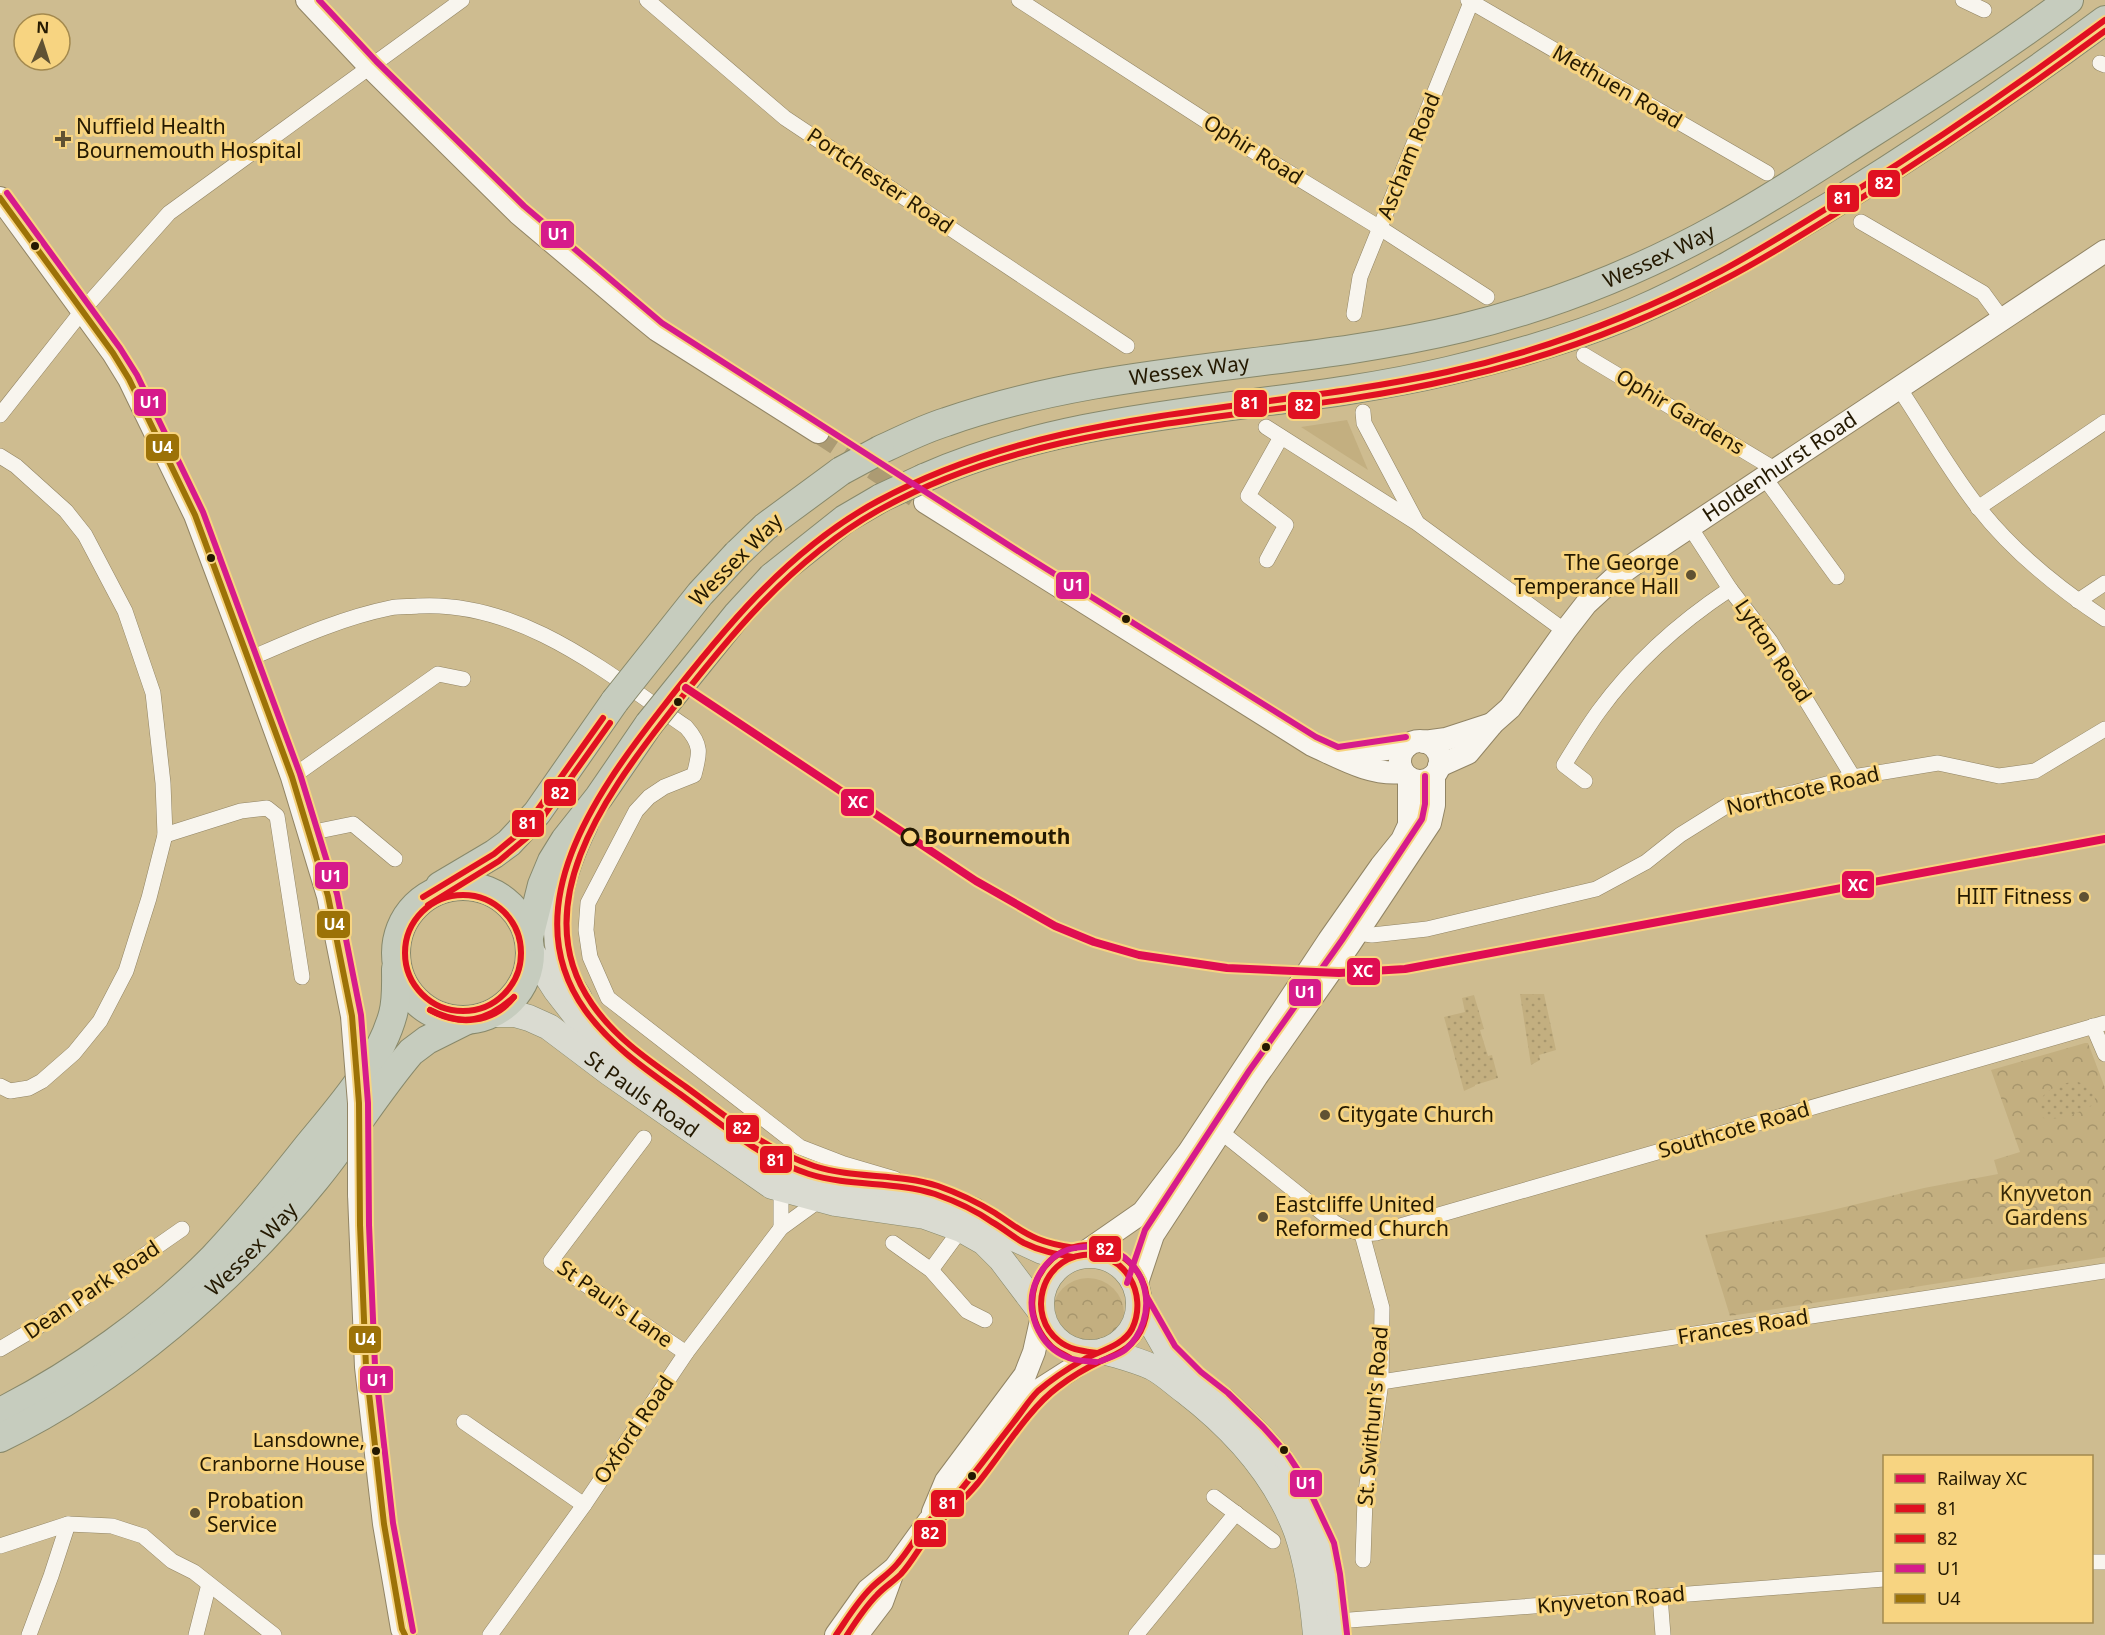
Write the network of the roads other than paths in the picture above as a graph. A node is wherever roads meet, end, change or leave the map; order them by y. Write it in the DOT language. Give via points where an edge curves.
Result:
graph roads {
  1 [pos="306,0"];
  2 [pos="462,0"];
  3 [pos="647,0"];
  4 [pos="1019,0"];
  5 [pos="1963,0"];
  6 [pos="2069,0"];
  7 [pos="1470,1"];
  8 [pos="1984,10"];
  9 [pos="2105,20"];
  10 [pos="370,67"];
  11 [pos="1767,173"];
  12 [pos="0,198"];
  13 [pos="1861,222"];
  14 [pos="1380,228"];
  15 [pos="2105,251"];
  16 [pos="1487,297"];
  17 [pos="84,310"];
  18 [pos="1354,315"];
  19 [pos="2002,319"];
  20 [pos="1126,346"];
  21 [pos="1584,355"];
  22 [pos="1899,388"];
  23 [pos="1363,412"];
  24 [pos="0,415"];
  25 [pos="2105,422"];
  26 [pos="1266,427"];
  27 [pos="818,432"];
  28 [pos="1281,437"];
  29 [pos="0,456"];
  30 [pos="1770,474"];
  31 [pos="924,490"];
  32 [pos="1978,508"];
  33 [pos="1417,523"];
  34 [pos="1690,527"];
  35 [pos="1267,560"];
  36 [pos="1837,577"];
  37 [pos="2105,583"];
  38 [pos="1730,589"];
  39 [pos="2078,601"];
  40 [pos="2105,619"];
  41 [pos="1565,631"];
  42 [pos="249,658"];
  43 [pos="463,679"];
  44 [pos="1493,723"];
  45 [pos="2105,729"];
  46 [pos="1416,744"];
  47 [pos="1337,756"];
  48 [pos="1436,771"];
  49 [pos="1406,775"];
  50 [pos="292,777"];
  51 [pos="1853,777"];
  52 [pos="1585,781"];
  53 [pos="599,797"];
  54 [pos="309,833"];
  55 [pos="165,835"];
  56 [pos="394,859"];
  57 [pos="423,897"];
  58 [pos="1360,938"];
  59 [pos="530,944"];
  60 [pos="396,969"];
  61 [pos="302,976"];
  62 [pos="494,1014"];
  63 [pos="465,1021"];
  64 [pos="2099,1025"];
  65 [pos="622,1052"];
  66 [pos="2105,1054"];
  67 [pos="0,1086"];
  68 [pos="1221,1132"];
  69 [pos="644,1138"];
  70 [pos="781,1189"];
  71 [pos="923,1191"];
  72 [pos="820,1200"];
  73 [pos="781,1228"];
  74 [pos="182,1229"];
  75 [pos="961,1229"];
  76 [pos="1362,1234"];
  77 [pos="893,1244"];
  78 [pos="1077,1256"];
  79 [pos="931,1270"];
  80 [pos="2105,1271"];
  81 [pos="1138,1293"];
  82 [pos="1041,1314"];
  83 [pos="985,1320"];
  84 [pos="0,1349"];
  85 [pos="1100,1352"];
  86 [pos="686,1353"];
  87 [pos="1381,1382"];
  88 [pos="0,1412"];
  89 [pos="464,1422"];
  90 [pos="0,1438"];
  91 [pos="1214,1497"];
  92 [pos="584,1504"];
  93 [pos="1236,1513"];
  94 [pos="929,1521"];
  95 [pos="68,1524"];
  96 [pos="1272,1541"];
  97 [pos="0,1546"];
  98 [pos="1363,1560"];
  99 [pos="895,1568"];
  100 [pos="1883,1579"];
  101 [pos="209,1584"];
  102 [pos="1660,1596"];
  103 [pos="1338,1628"];
  104 [pos="402,1633"];
  105 [pos="29,1635"];
  106 [pos="196,1635"];
  107 [pos="274,1635"];
  108 [pos="490,1635"];
  109 [pos="836,1635"];
  110 [pos="857,1635"];
  111 [pos="1136,1635"];
  112 [pos="1316,1635"];
  113 [pos="1663,1635"];
  1 -- 10 [label="street"];
  2 -- 10 [label="street"];
  3 -- 20 [label="street, Portchester Road" via="785,118"];
  4 -- 14 [label="street, Ophir Road"];
  5 -- 8 [label="street"];
  6 -- 57 [label="highway, Wessex Way, bridge" via="1927,98 1758,204 1603,282 1509,315 1414,338 1025,398 942,423 841,471 765,527 700,594 615,701 524,829 494,854"];
  7 -- 11 [label="street, Methuen Road"];
  7 -- 14 [label="street, Ascham Road"];
  9 -- 31 [label="highway, Wessex Way" via="1998,98 1776,239 1720,271 1603,325 1507,356 1393,383 1160,415 1036,439 975,457"];
  10 -- 17 [label="street" via="169,213"];
  10 -- 27 [label="street" via="518,213 657,330"];
  12 -- 17 [label="street"];
  13 -- 19 [label="street" via="1983,293"];
  14 -- 16 [label="street, Ophir Road"];
  14 -- 18 [label="street, Ascham Road" via="1360,277"];
  15 -- 19 [label="street, Holdenhurst Road"];
  17 -- 24 [label="street"];
  17 -- 42 [label="street" via="129,379 195,515"];
  19 -- 22 [label="street, Holdenhurst Road"];
  21 -- 30 [label="street, Ophir Gardens"];
  22 -- 30 [label="street, Holdenhurst Road"];
  22 -- 32 [label="street"];
  23 -- 33 [label="street" via="1364,423"];
  25 -- 32 [label="street"];
  26 -- 28 [label="street"];
  28 -- 33 [label="street"];
  28 -- 35 [label="street" via="1248,496 1286,525"];
  29 -- 55 [label="street" via="66,511 85,535 124,611 153,693"];
  30 -- 34 [label="street, Holdenhurst Road"];
  30 -- 36 [label="street"];
  31 -- 47 [label="street, Holdenhurst Road" via="1242,702"];
  31 -- 53 [label="highway, Wessex Way, bridge" via="881,498 845,519 772,577 649,724"];
  32 -- 39 [label="street" via="2033,567"];
  33 -- 41 [label="street"];
  34 -- 38 [label="street, Lytton Road"];
  34 -- 41 [label="street, Holdenhurst Road" via="1612,580"];
  37 -- 39 [label="street"];
  38 -- 51 [label="street, Lytton Road" via="1770,641"];
  38 -- 52 [label="street" via="1700,608 1648,654 1600,710 1564,765"];
  39 -- 40 [label="street"];
  41 -- 44 [label="street, Holdenhurst Road" via="1510,708"];
  42 -- 50 [label="street"];
  42 -- 71 [label="street" via="348,619 393,607 441,605 478,610 518,623 585,658 686,727 696,738 699,754 694,775 664,787 636,811 588,903 590,957 608,998 800,1147"];
  43 -- 50 [label="street" via="438,674"];
  44 -- 46 [label="street, Holdenhurst Road" via="1446,739"];
  44 -- 48 [label="street, Holdenhurst Road" via="1468,753"];
  45 -- 51 [label="street, Northcote Road" via="2035,771 1999,776 1938,763"];
  46 -- 47 [label="street, Holdenhurst Road"];
  46 -- 48 [label="street" via="1435,748"];
  46 -- 49 [label="street" via="1403,750 1400,761"];
  47 -- 49 [label="street, Holdenhurst Road" via="1356,765"];
  48 -- 49 [label="street, Holdenhurst Road" via="1422,781"];
  48 -- 58 [label="street" via="1430,823"];
  49 -- 78 [label="street" via="1409,825 1402,840 1329,940 1188,1153 1143,1212"];
  50 -- 54 [label="street"];
  51 -- 58 [label="street, Northcote Road" via="1728,805 1646,862 1596,890 1427,929"];
  53 -- 59 [label="highway, Wessex Way" via="552,861 542,885"];
  53 -- 65 [label="main road" via="566,870 556,924 564,972 590,1017"];
  54 -- 56 [label="street" via="353,824"];
  54 -- 104 [label="street, bridge" via="328,896 352,1016 359,1103 366,1367 384,1524"];
  55 -- 61 [label="street" via="241,811 267,808 277,816"];
  55 -- 67 [label="street" via="126,971 100,1021 74,1053 42,1081 10,1091"];
  57 -- 59 [label="highway" via="454,886 487,889 506,900 520,917"];
  57 -- 60 [label="highway" via="399,929 394,949"];
  58 -- 68 [label="street" via="1257,1076"];
  59 -- 62 [label="highway" via="529,970 522,988"];
  59 -- 65 [label="main road, St Pauls Road" via="556,990 584,1026"];
  60 -- 63 [label="highway" via="417,1001 448,1018"];
  60 -- 88 [label="highway, Wessex Way" via="393,1012 387,1033 370,1063 247,1221 182,1287 124,1334"];
  62 -- 63 [label="highway"];
  62 -- 70 [label="main road, St Pauls Road" via="515,1014 549,1027 734,1160"];
  63 -- 90 [label="highway, Wessex Way" via="411,1052 315,1180 226,1277 102,1376"];
  64 -- 66 [label="street"];
  64 -- 76 [label="street, Southcote Road"];
  65 -- 71 [label="main road, St Pauls Road" via="752,1147 792,1168 845,1182"];
  68 -- 76 [label="street" via="1335,1223"];
  68 -- 81 [label="street" via="1153,1235"];
  69 -- 86 [label="street, St Paul's Lane" via="551,1261"];
  70 -- 72 [label="main road, St Pauls Road"];
  70 -- 73 [label="street"];
  71 -- 78 [label="main road, St Pauls Road" via="973,1210 1042,1251"];
  72 -- 73 [label="street, Oxford Road"];
  72 -- 75 [label="main road, St Pauls Road" via="925,1216"];
  73 -- 86 [label="street, Oxford Road"];
  74 -- 84 [label="street, Dean Park Road" via="66,1310"];
  75 -- 79 [label="street"];
  75 -- 82 [label="main road, St Pauls Road" via="984,1242 1001,1259"];
  76 -- 87 [label="street, St. Swithun's Road" via="1382,1308"];
  77 -- 79 [label="street"];
  78 -- 81 [label="main road" via="1102,1256 1116,1262 1127,1272"];
  78 -- 82 [label="main road" via="1060,1264 1050,1275 1043,1288"];
  79 -- 83 [label="street" via="967,1311"];
  80 -- 87 [label="street, Frances Road"];
  81 -- 85 [label="main road" via="1137,1317 1130,1332 1119,1344"];
  81 -- 103 [label="main road" via="1168,1352 1257,1432 1297,1486 1324,1545"];
  82 -- 85 [label="main road" via="1055,1340 1067,1348 1081,1353"];
  82 -- 94 [label="street" via="1025,1375 946,1481"];
  85 -- 94 [label="street" via="1040,1390 961,1490"];
  85 -- 112 [label="main road" via="1154,1368 1244,1444 1277,1490 1297,1533"];
  86 -- 92 [label="street, Oxford Road"];
  87 -- 98 [label="street, St. Swithun's Road" via="1365,1499"];
  89 -- 92 [label="street"];
  91 -- 93 [label="street"];
  92 -- 108 [label="street, Oxford Road"];
  93 -- 96 [label="street"];
  93 -- 111 [label="street"];
  94 -- 99 [label="street"];
  95 -- 97 [label="street"];
  95 -- 101 [label="street" via="111,1526 143,1536 172,1561"];
  95 -- 105 [label="street"];
  99 -- 109 [label="street" via="868,1590"];
  99 -- 110 [label="street" via="882,1602"];
  100 -- 102 [label="street, Knyveton Road"];
  101 -- 106 [label="street"];
  101 -- 107 [label="street"];
  102 -- 103 [label="street, Knyveton Road"];
  102 -- 113 [label="street"];
}
